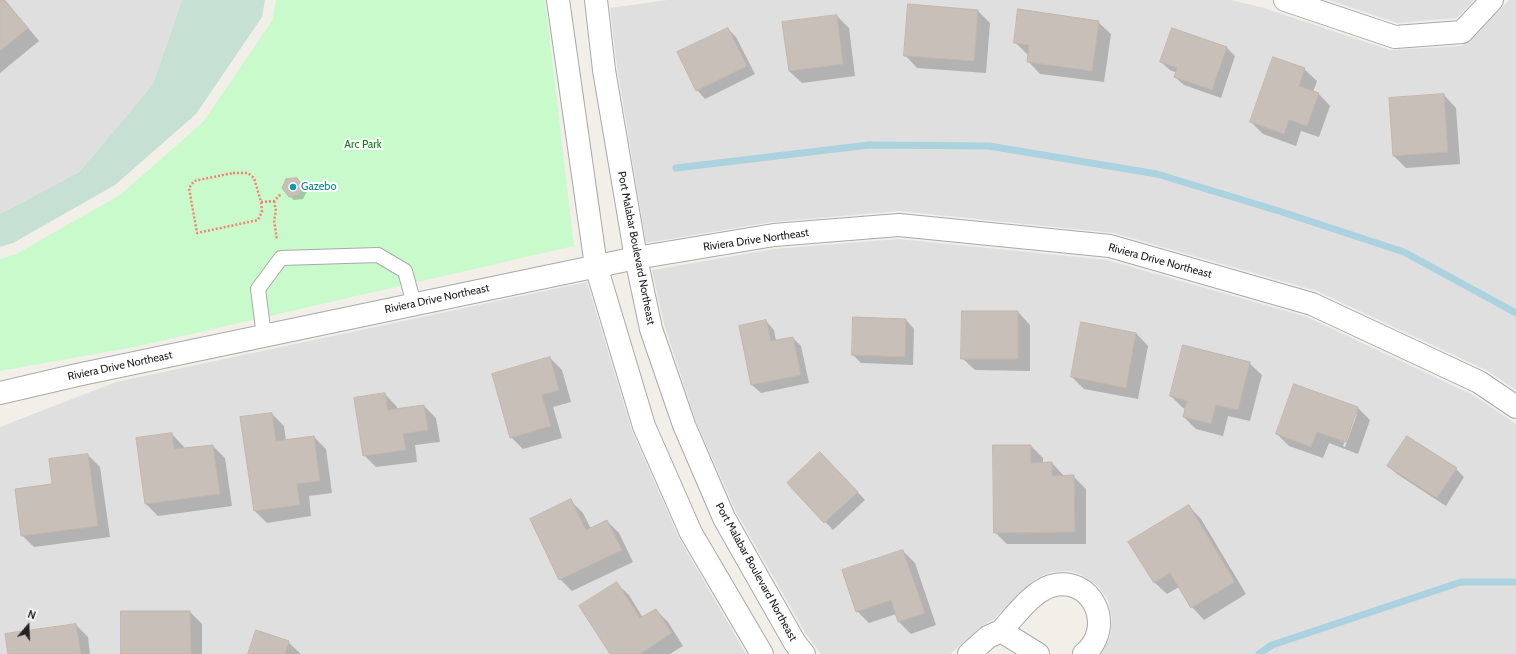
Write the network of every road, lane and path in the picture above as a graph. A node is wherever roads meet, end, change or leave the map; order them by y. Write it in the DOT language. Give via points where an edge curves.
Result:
graph roads {
  1 [pos="596,0"];
  2 [pos="1285,0"];
  3 [pos="1492,0"];
  4 [pos="562,1"];
  5 [pos="281,194"];
  6 [pos="274,201"];
  7 [pos="262,202"];
  8 [pos="281,258"];
  9 [pos="636,258"];
  10 [pos="596,266"];
  11 [pos="414,304"];
  12 [pos="264,336"];
  13 [pos="0,392"];
  14 [pos="1516,407"];
  15 [pos="1001,631"];
  16 [pos="762,654"];
  17 [pos="804,654"];
  18 [pos="969,654"];
  19 [pos="1038,654"];
  20 [pos="1084,654"];
  1 -- 9 [label="street, Port Malabar Boulevard Northeast" via="604,70"];
  2 -- 3 [label="street" via="1395,37 1462,32"];
  4 -- 10 [label="street"];
  5 -- 6 [label="path"];
  6 -- 7 [label="path"];
  6 -- 8 [label="path" via="274,220"];
  7 -- 7 [label="path" via="254,178 248,173 232,173 194,181 189,188 197,233 258,220 262,212"];
  8 -- 11 [label="lane" via="378,255 405,271"];
  8 -- 12 [label="lane" via="258,289"];
  9 -- 10 [label="street, Riviera Drive Northeast"];
  9 -- 14 [label="street, Riviera Drive Northeast" via="774,235 899,225 1110,246 1312,304 1479,382"];
  9 -- 17 [label="street, Port Malabar Boulevard Northeast" via="651,329 684,425 724,518"];
  10 -- 11 [label="street, Riviera Drive Northeast"];
  10 -- 16 [label="street" via="644,426 692,533"];
  11 -- 12 [label="street, Riviera Drive Northeast"];
  12 -- 13 [label="street, Riviera Drive Northeast"];
  15 -- 18 [label="street" via="988,637"];
  15 -- 19 [label="street"];
  15 -- 20 [label="street" via="1039,592 1051,586 1077,588 1092,600 1100,618 1094,644"];
}
